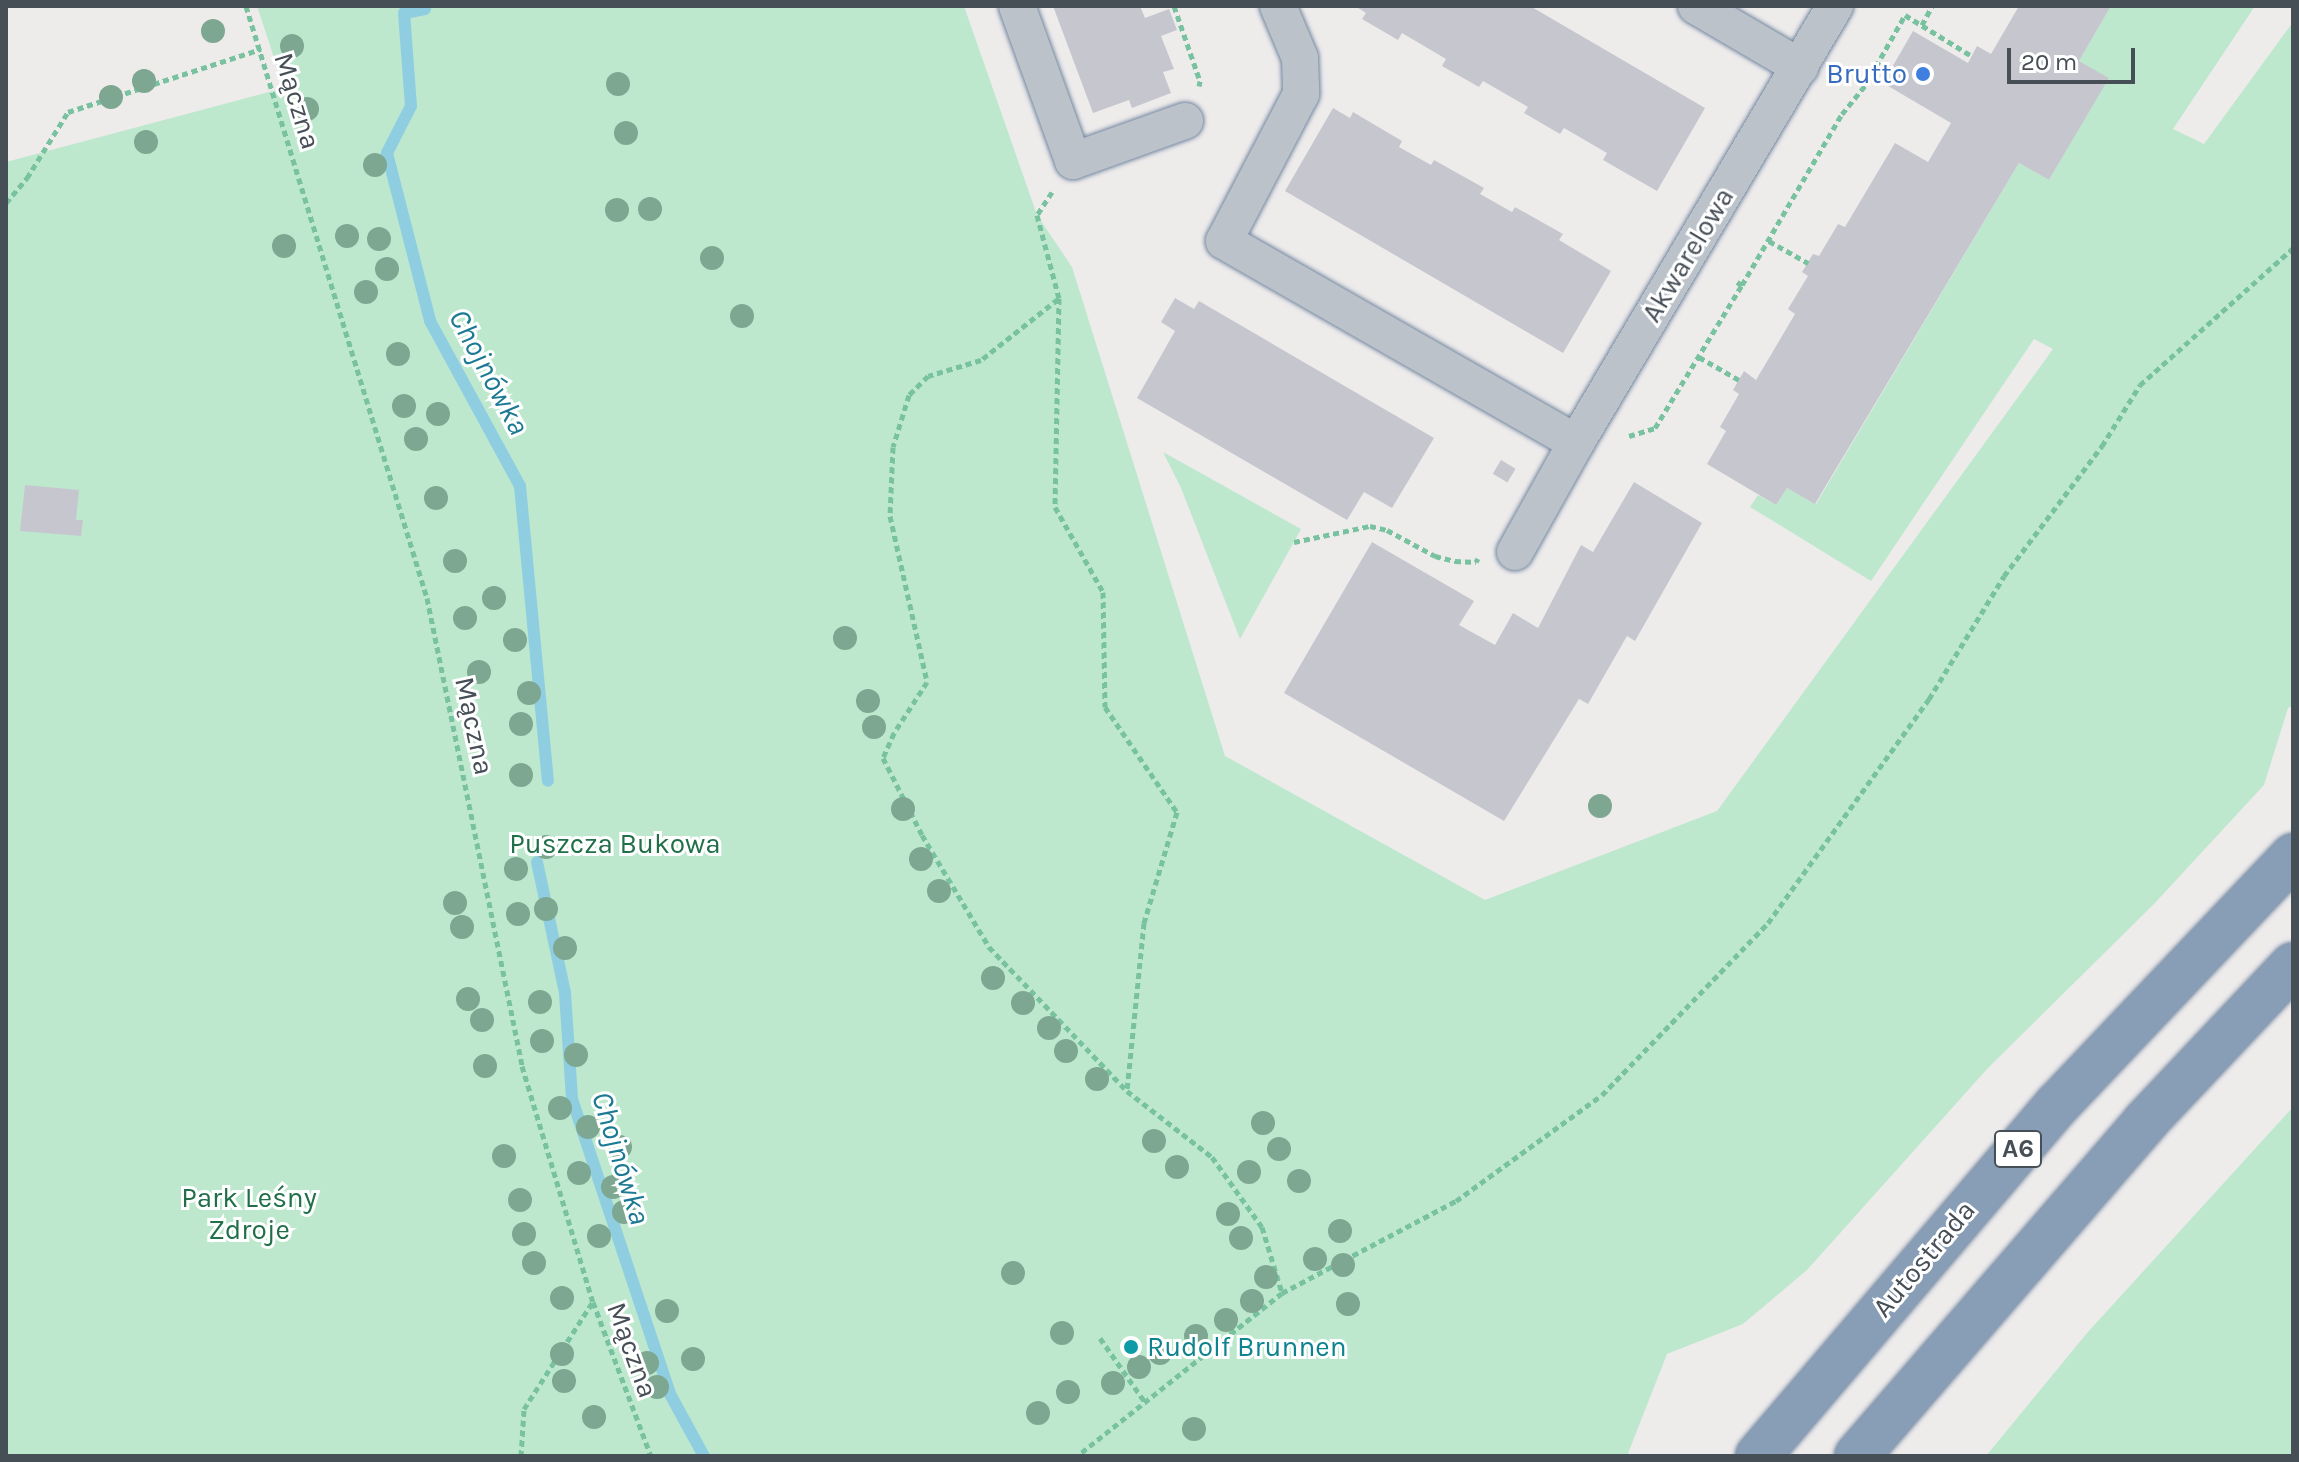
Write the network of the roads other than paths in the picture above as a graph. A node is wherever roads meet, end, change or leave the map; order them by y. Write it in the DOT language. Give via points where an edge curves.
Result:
graph roads {
  1 [pos="1017,6"];
  2 [pos="1278,6"];
  3 [pos="1696,6"];
  4 [pos="1835,6"];
  5 [pos="1800,67"];
  6 [pos="1185,121"];
  7 [pos="1576,443"];
  8 [pos="1499,551"];
  9 [pos="2293,856"];
  10 [pos="2293,965"];
  11 [pos="1758,1456"];
  12 [pos="1857,1456"];
  1 -- 6 [label="street" via="1073,161"];
  2 -- 7 [label="street" via="1300,58 1301,94 1224,241"];
  3 -- 5 [label="street"];
  4 -- 5 [label="street, Akwarelowa"];
  5 -- 7 [label="street, Akwarelowa"];
  7 -- 8 [label="street, Akwarelowa"];
  9 -- 11 [label="highway, Autostrada / A6" via="2058,1104"];
  10 -- 12 [label="highway" via="2136,1133"];
}
